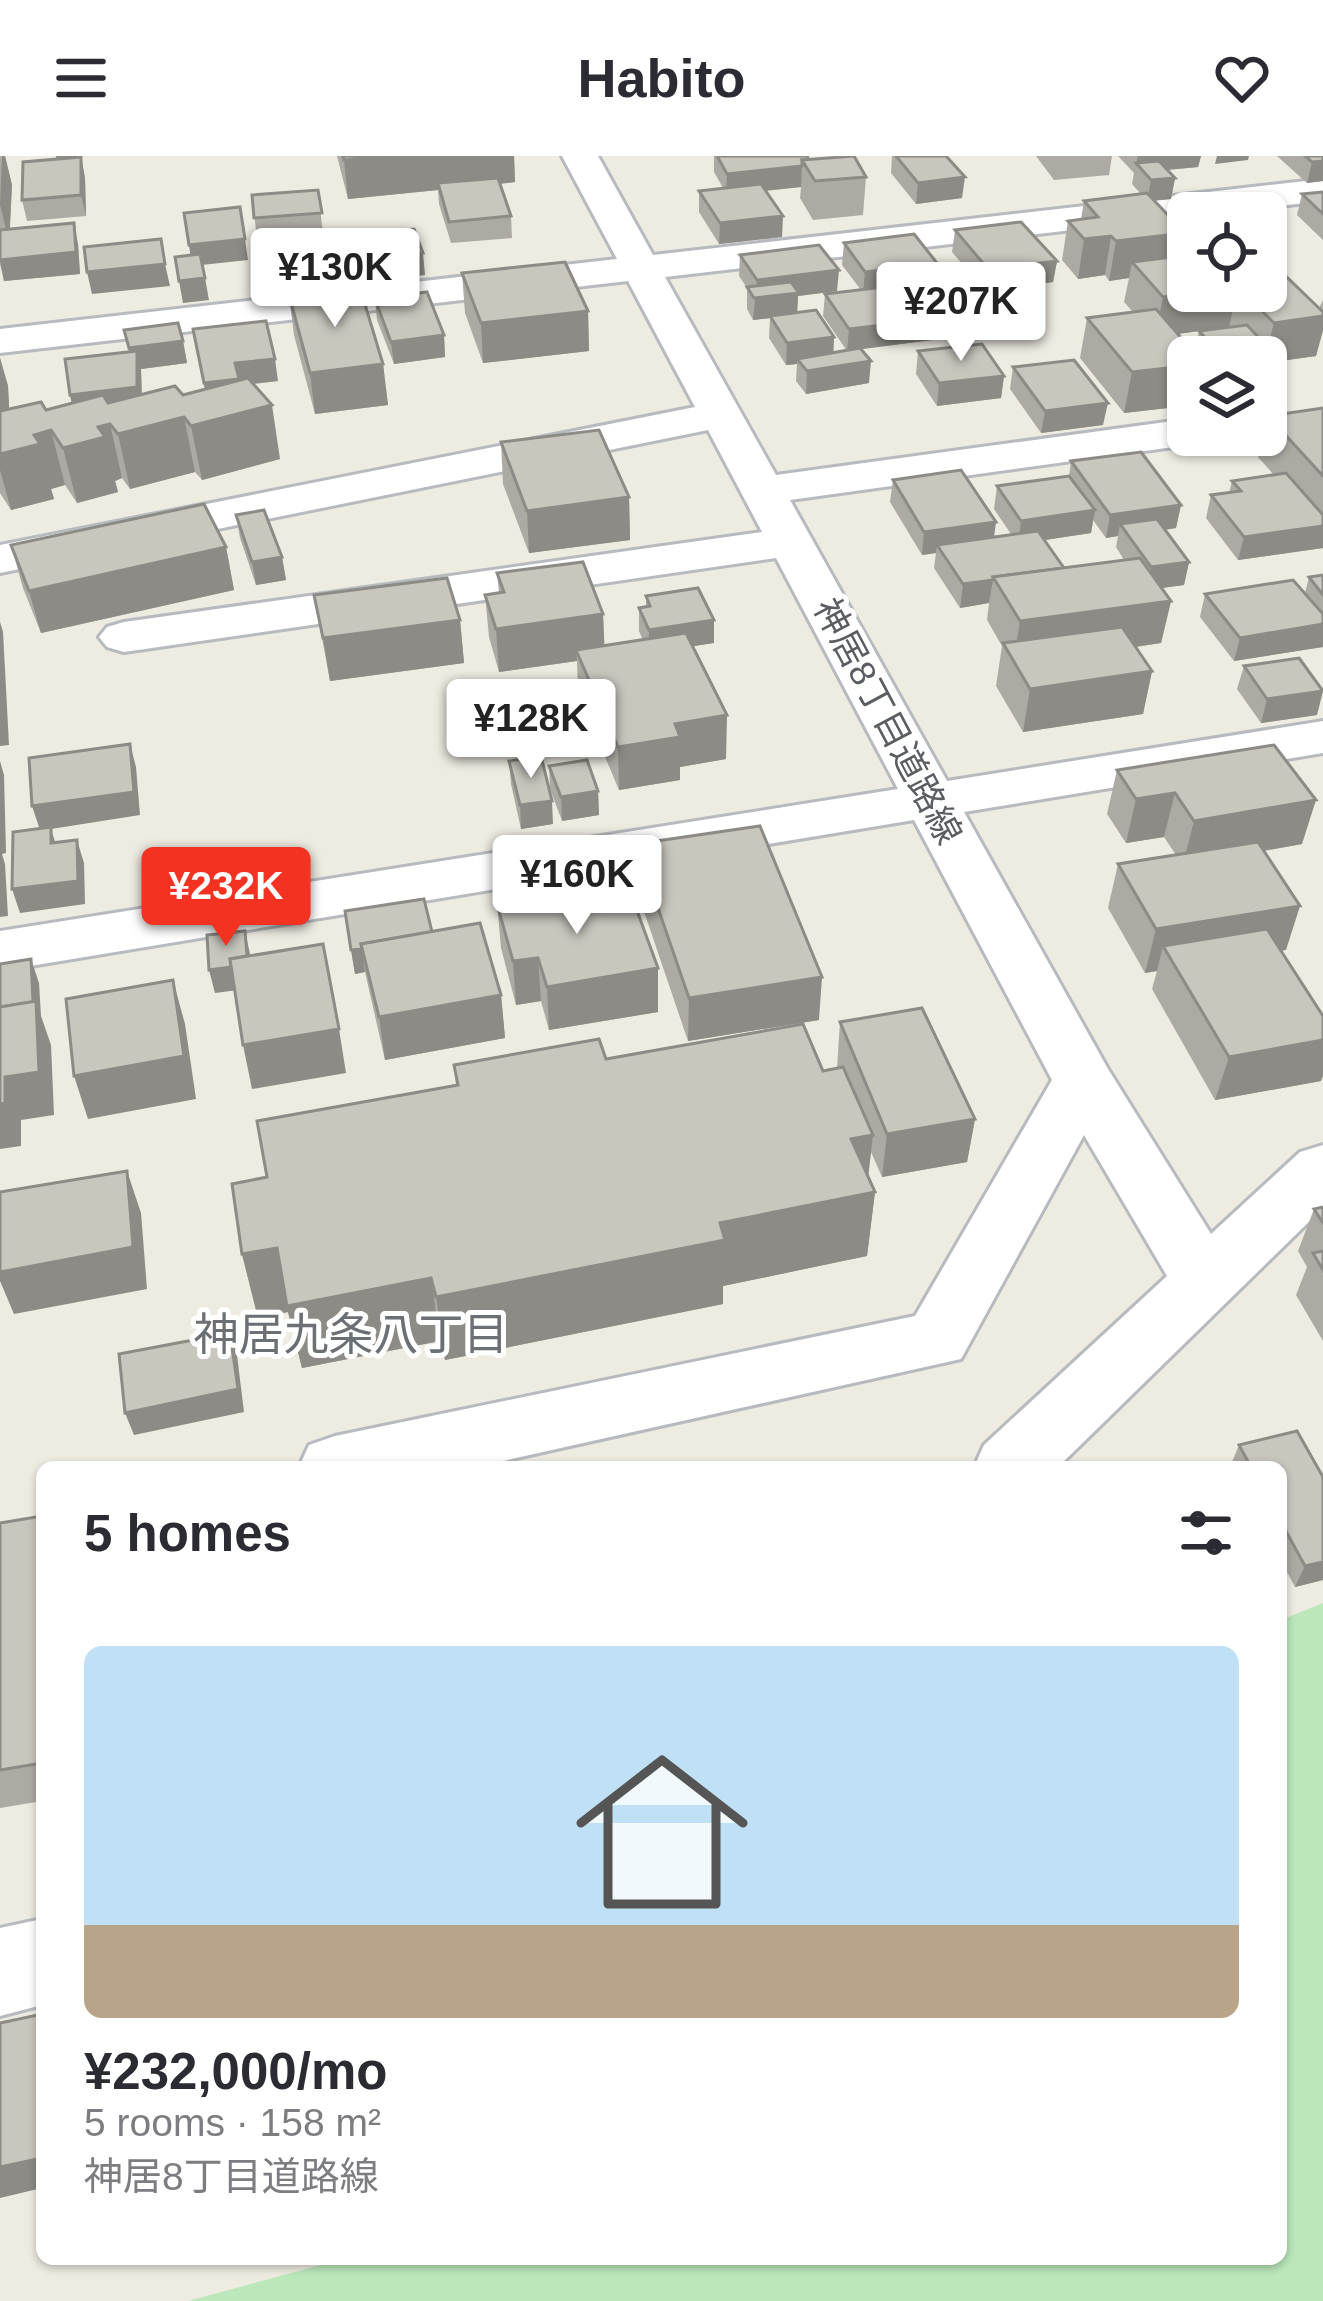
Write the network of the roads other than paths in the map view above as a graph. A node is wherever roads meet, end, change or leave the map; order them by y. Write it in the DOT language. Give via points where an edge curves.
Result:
graph roads {
  1 [pos="580,156"];
  2 [pos="1323,190"];
  3 [pos="642,270"];
  4 [pos="0,341"];
  5 [pos="725,414"];
  6 [pos="1167,435"];
  7 [pos="764,490"];
  8 [pos="792,542"];
  9 [pos="0,559"];
  10 [pos="124,637"];
  11 [pos="1323,737"];
  12 [pos="931,802"];
  13 [pos="0,951"];
  14 [pos="1083,1080"];
  15 [pos="1323,1169"];
  16 [pos="1205,1281"];
  17 [pos="363,1461"];
  18 [pos="1016,1461"];
  19 [pos="36,1963"];
  20 [pos="0,1972"];
  1 -- 3 [label="street, 神居8丁目道路線"];
  2 -- 3 [label="street"];
  3 -- 4 [label="street"];
  3 -- 5 [label="street, 神居8丁目道路線"];
  5 -- 7 [label="street, 神居8丁目道路線"];
  5 -- 9 [label="street"];
  6 -- 7 [label="street"];
  7 -- 8 [label="street, 神居8丁目道路線"];
  8 -- 10 [label="street"];
  8 -- 12 [label="street, 神居8丁目道路線"];
  11 -- 12 [label="street"];
  12 -- 13 [label="street"];
  12 -- 14 [label="street, 神居8丁目道路線"];
  14 -- 16 [label="street, 神居8丁目道路線"];
  14 -- 17 [label="street" via="938,1339"];
  15 -- 16 [label="street"];
  16 -- 18 [label="street"];
  19 -- 20 [label="street"];
}
